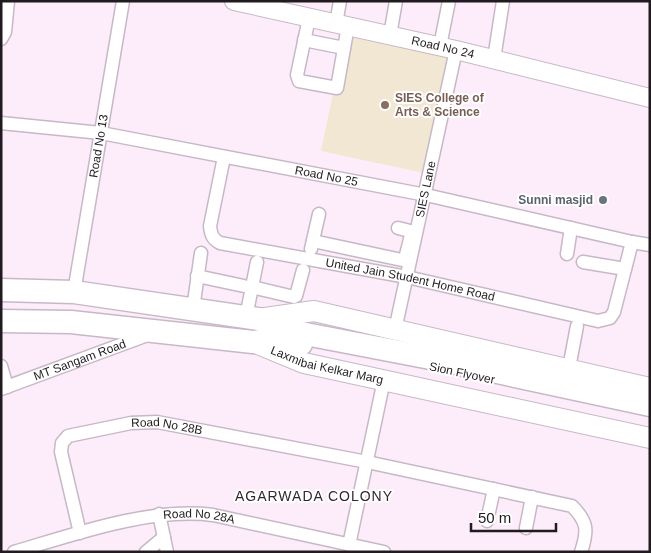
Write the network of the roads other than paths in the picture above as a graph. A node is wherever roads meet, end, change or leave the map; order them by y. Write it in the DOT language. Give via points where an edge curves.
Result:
graph roads {
  1 [pos="8,1"];
  2 [pos="123,1"];
  3 [pos="234,1"];
  4 [pos="340,1"];
  5 [pos="396,1"];
  6 [pos="449,1"];
  7 [pos="504,1"];
  8 [pos="309,18"];
  9 [pos="342,25"];
  10 [pos="390,35"];
  11 [pos="1,39"];
  12 [pos="304,40"];
  13 [pos="344,48"];
  14 [pos="448,48"];
  15 [pos="494,59"];
  16 [pos="650,98"];
  17 [pos="1,123"];
  18 [pos="101,133"];
  19 [pos="224,157"];
  20 [pos="426,194"];
  21 [pos="318,214"];
  22 [pos="398,228"];
  23 [pos="571,228"];
  24 [pos="313,241"];
  25 [pos="632,242"];
  26 [pos="650,245"];
  27 [pos="352,249"];
  28 [pos="201,253"];
  29 [pos="567,254"];
  30 [pos="583,262"];
  31 [pos="253,263"];
  32 [pos="306,264"];
  33 [pos="349,266"];
  34 [pos="625,270"];
  35 [pos="197,276"];
  36 [pos="407,277"];
  37 [pos="248,286"];
  38 [pos="1,290"];
  39 [pos="74,292"];
  40 [pos="286,294"];
  41 [pos="192,309"];
  42 [pos="1,321"];
  43 [pos="258,326"];
  44 [pos="577,326"];
  45 [pos="395,330"];
  46 [pos="157,332"];
  47 [pos="1,366"];
  48 [pos="568,368"];
  49 [pos="384,380"];
  50 [pos="4,388"];
  51 [pos="650,388"];
  52 [pos="650,405"];
  53 [pos="650,412"];
  54 [pos="650,438"];
  55 [pos="367,462"];
  56 [pos="494,492"];
  57 [pos="531,501"];
  58 [pos="159,514"];
  59 [pos="488,521"];
  60 [pos="526,528"];
  61 [pos="80,533"];
  62 [pos="164,537"];
  63 [pos="349,544"];
  64 [pos="14,552"];
  65 [pos="146,552"];
  66 [pos="168,552"];
  67 [pos="384,552"];
  68 [pos="581,552"];
  1 -- 11 [label="street" via="5,32"];
  2 -- 18 [label="street, Road No 13"];
  3 -- 8 [label="street, Road No 24"];
  4 -- 9 [label="street"];
  5 -- 10 [label="street"];
  6 -- 14 [label="street, SIES Lane"];
  7 -- 15 [label="street"];
  8 -- 9 [label="street, Road No 24"];
  8 -- 12 [label="street"];
  9 -- 10 [label="street, Road No 24"];
  9 -- 13 [label="street"];
  10 -- 14 [label="street, Road No 24"];
  12 -- 13 [label="street"];
  12 -- 13 [label="street" via="298,80 335,89"];
  14 -- 15 [label="street, Road No 24"];
  14 -- 20 [label="street, SIES Lane"];
  15 -- 16 [label="street, Road No 24"];
  17 -- 18 [label="street, Road No 25"];
  18 -- 19 [label="street, Road No 25"];
  18 -- 39 [label="street, Road No 13"];
  19 -- 20 [label="street, Road No 25"];
  19 -- 32 [label="street, United Jain Student Home Road" via="211,235 220,243"];
  20 -- 23 [label="street, Road No 25"];
  20 -- 36 [label="street, SIES Lane"];
  21 -- 24 [label="street"];
  22 -- 27 [label="street" via="410,231 411,235 404,260"];
  23 -- 25 [label="street, Road No 25"];
  23 -- 29 [label="street"];
  24 -- 27 [label="street"];
  24 -- 32 [label="street"];
  25 -- 26 [label="street, Road No 25"];
  25 -- 34 [label="street, United Jain Student Home Road"];
  27 -- 33 [label="street"];
  28 -- 35 [label="street"];
  30 -- 34 [label="street"];
  31 -- 37 [label="street"];
  32 -- 33 [label="street, United Jain Student Home Road"];
  32 -- 40 [label="street" via="298,294 294,297"];
  33 -- 36 [label="street, United Jain Student Home Road"];
  34 -- 36 [label="street, United Jain Student Home Road" via="614,312 610,318 598,321"];
  35 -- 37 [label="street"];
  35 -- 41 [label="street"];
  36 -- 45 [label="street, SIES Lane"];
  37 -- 40 [label="street"];
  37 -- 43 [label="street"];
  38 -- 39 [label="highway, Laxmibai Kelkar Marg"];
  39 -- 41 [label="highway, Laxmibai Kelkar Marg"];
  40 -- 43 [label="street"];
  41 -- 43 [label="highway, Laxmibai Kelkar Marg"];
  42 -- 46 [label="highway, Laxmibai Kelkar Marg" via="71,322"];
  43 -- 45 [label="main road, Laxmibai Kelkar Marg" via="314,311"];
  43 -- 46 [label="highway, Laxmibai Kelkar Marg"];
  43 -- 49 [label="main road, Laxmibai Kelkar Marg" via="304,363"];
  43 -- 52 [label="highway, Sion Flyover" via="446,361"];
  43 -- 53 [label="highway, Sion Flyover" via="395,359"];
  44 -- 48 [label="street"];
  45 -- 48 [label="main road, Laxmibai Kelkar Marg"];
  46 -- 50 [label="street, MT Sangam Road"];
  47 -- 50 [label="street"];
  48 -- 51 [label="main road, Laxmibai Kelkar Marg"];
  49 -- 54 [label="main road, Laxmibai Kelkar Marg"];
  49 -- 55 [label="street"];
  55 -- 56 [label="street, Road No 28B"];
  55 -- 61 [label="street, Road No 28B" via="157,422 131,423 68,436 62,443 61,452"];
  55 -- 63 [label="street"];
  56 -- 57 [label="street, Road No 28B"];
  56 -- 59 [label="street"];
  57 -- 60 [label="street"];
  57 -- 68 [label="street, Road No 28B" via="572,506 583,517 585,538"];
  58 -- 61 [label="street, Road No 28A"];
  58 -- 62 [label="street"];
  58 -- 63 [label="street, Road No 28A" via="192,512 213,515"];
  61 -- 64 [label="street, Road No 28A"];
  62 -- 65 [label="street"];
  62 -- 66 [label="street"];
  63 -- 67 [label="street, Road No 28A"];
}
